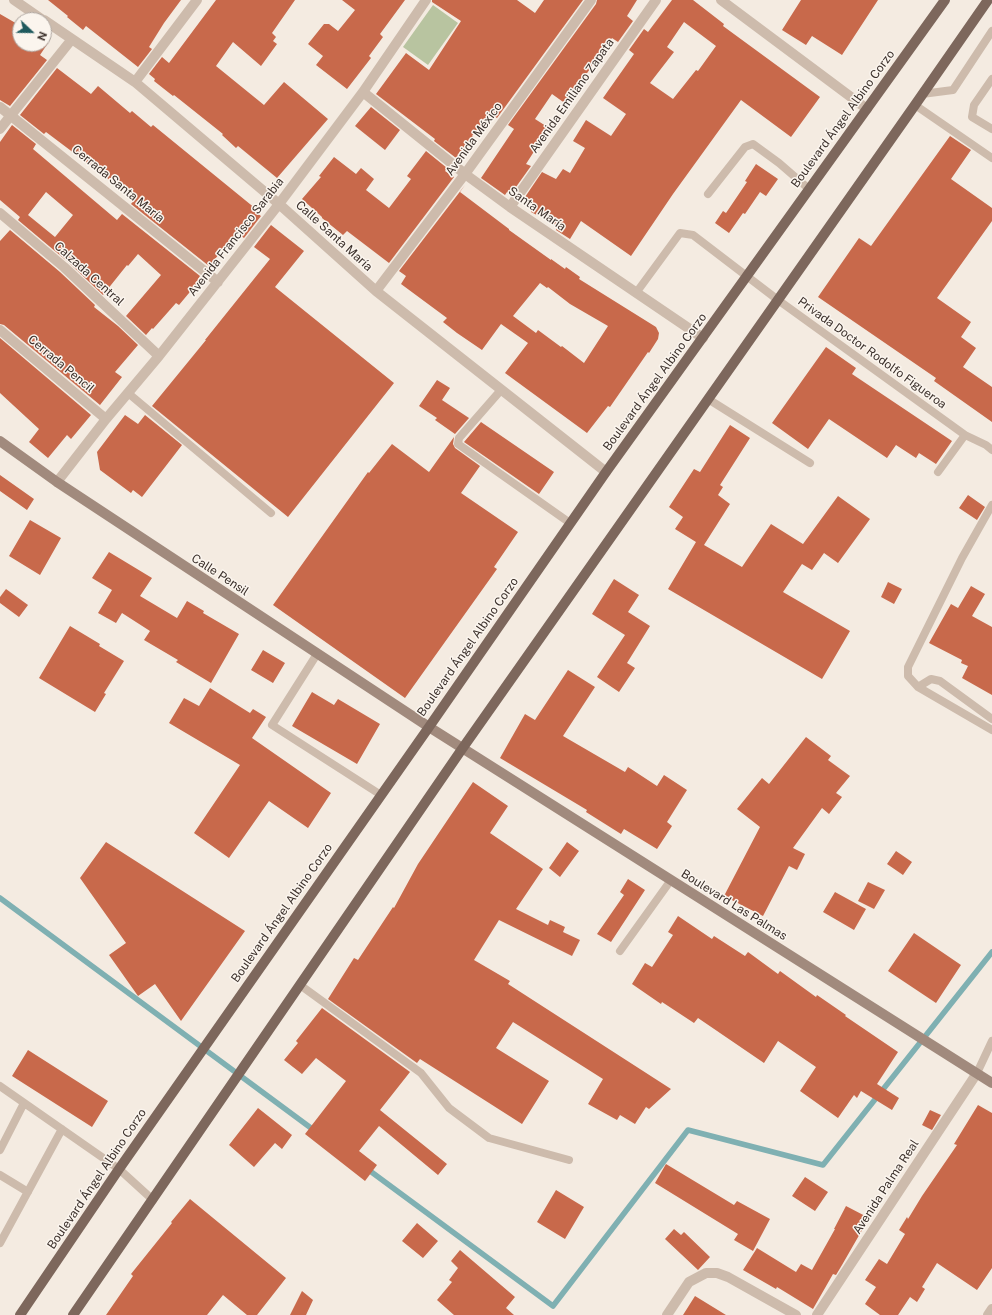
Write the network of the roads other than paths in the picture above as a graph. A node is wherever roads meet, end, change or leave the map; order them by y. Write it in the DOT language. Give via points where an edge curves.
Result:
graph roads {
  1 [pos="14,0"];
  2 [pos="197,0"];
  3 [pos="426,0"];
  4 [pos="591,0"];
  5 [pos="656,0"];
  6 [pos="721,0"];
  7 [pos="945,0"];
  8 [pos="988,0"];
  9 [pos="32,12"];
  10 [pos="52,25"];
  11 [pos="992,31"];
  12 [pos="72,39"];
  13 [pos="992,79"];
  14 [pos="135,82"];
  15 [pos="363,92"];
  16 [pos="922,94"];
  17 [pos="915,105"];
  18 [pos="0,107"];
  19 [pos="867,109"];
  20 [pos="11,115"];
  21 [pos="0,129"];
  22 [pos="992,129"];
  23 [pos="992,158"];
  24 [pos="465,174"];
  25 [pos="808,189"];
  26 [pos="708,194"];
  27 [pos="279,204"];
  28 [pos="510,207"];
  29 [pos="0,213"];
  30 [pos="747,276"];
  31 [pos="218,282"];
  32 [pos="376,291"];
  33 [pos="636,293"];
  34 [pos="778,300"];
  35 [pos="0,330"];
  36 [pos="703,338"];
  37 [pos="159,356"];
  38 [pos="501,390"];
  39 [pos="128,393"];
  40 [pos="708,399"];
  41 [pos="106,419"];
  42 [pos="965,434"];
  43 [pos="0,441"];
  44 [pos="989,447"];
  45 [pos="810,463"];
  46 [pos="606,472"];
  47 [pos="938,472"];
  48 [pos="57,482"];
  49 [pos="992,505"];
  50 [pos="271,513"];
  51 [pos="570,523"];
  52 [pos="317,654"];
  53 [pos="918,687"];
  54 [pos="992,719"];
  55 [pos="429,727"];
  56 [pos="992,730"];
  57 [pos="462,749"];
  58 [pos="381,795"];
  59 [pos="671,880"];
  60 [pos="620,952"];
  61 [pos="300,985"];
  62 [pos="992,1041"];
  63 [pos="977,1073"];
  64 [pos="992,1083"];
  65 [pos="0,1086"];
  66 [pos="24,1103"];
  67 [pos="62,1129"];
  68 [pos="0,1150"];
  69 [pos="569,1160"];
  70 [pos="119,1169"];
  71 [pos="0,1175"];
  72 [pos="28,1192"];
  73 [pos="153,1200"];
  74 [pos="0,1242"];
  75 [pos="992,1309"];
  76 [pos="20,1315"];
  77 [pos="73,1315"];
  78 [pos="667,1315"];
  79 [pos="796,1315"];
  80 [pos="817,1315"];
  81 [pos="988,1315"];
  1 -- 9 [label="street, Calle Santa María"];
  2 -- 14 [label="street"];
  3 -- 15 [label="street, Avenida Francisco Sarabia"];
  4 -- 24 [label="street, Avenida México"];
  5 -- 28 [label="street, Avenida Emiliano Zapata"];
  6 -- 19 [label="street"];
  7 -- 19 [label="main road, Boulevard Ángel Albino Corzo"];
  8 -- 16 [label="main road"];
  10 -- 12 [label="street, Calle Santa María"];
  11 -- 16 [label="lane" via="953,90"];
  12 -- 14 [label="street, Calle Santa María"];
  12 -- 20 [label="street"];
  13 -- 22 [label="lane" via="974,105 972,116"];
  14 -- 27 [label="street, Calle Santa María"];
  15 -- 24 [label="street, Santa María"];
  15 -- 27 [label="street, Avenida Francisco Sarabia"];
  16 -- 17 [label="main road"];
  17 -- 23 [label="lane"];
  17 -- 34 [label="main road"];
  18 -- 20 [label="street, Cerrada Santa María"];
  19 -- 25 [label="main road, Boulevard Ángel Albino Corzo"];
  20 -- 21 [label="street"];
  20 -- 31 [label="street, Cerrada Santa María"];
  24 -- 28 [label="street, Santa María"];
  24 -- 32 [label="street, Avenida México"];
  25 -- 26 [label="lane" via="753,144 745,147"];
  25 -- 30 [label="main road, Boulevard Ángel Albino Corzo"];
  27 -- 31 [label="street, Avenida Francisco Sarabia"];
  27 -- 32 [label="street, Calle Santa María"];
  28 -- 33 [label="street, Santa María"];
  29 -- 37 [label="street, Calzada Central" via="64,267"];
  30 -- 33 [label="lane, Privada Doctor Rodolfo Figueroa" via="693,235 680,233"];
  30 -- 34 [label="lane, Privada Doctor Rodolfo Figueroa"];
  30 -- 36 [label="main road, Boulevard Ángel Albino Corzo"];
  31 -- 37 [label="street, Avenida Francisco Sarabia"];
  32 -- 38 [label="street, Calle Santa María"];
  33 -- 36 [label="street, Santa María"];
  34 -- 40 [label="main road"];
  34 -- 42 [label="lane, Privada Doctor Rodolfo Figueroa"];
  35 -- 41 [label="street, Cerrada Pencil"];
  36 -- 46 [label="main road, Boulevard Ángel Albino Corzo"];
  37 -- 39 [label="street, Avenida Francisco Sarabia"];
  38 -- 46 [label="street, Calle Santa María"];
  38 -- 51 [label="lane" via="459,438 458,444"];
  39 -- 41 [label="street, Avenida Francisco Sarabia"];
  39 -- 50 [label="lane"];
  40 -- 45 [label="lane"];
  40 -- 57 [label="main road"];
  41 -- 48 [label="street, Avenida Francisco Sarabia"];
  42 -- 44 [label="lane, Privada Doctor Rodolfo Figueroa"];
  42 -- 47 [label="lane"];
  43 -- 48 [label="main road, Calle Pensil"];
  46 -- 51 [label="main road, Boulevard Ángel Albino Corzo"];
  48 -- 52 [label="main road, Calle Pensil"];
  49 -- 53 [label="lane" via="962,558 908,667 908,676"];
  51 -- 55 [label="main road, Boulevard Ángel Albino Corzo"];
  52 -- 55 [label="main road, Calle Pensil"];
  52 -- 58 [label="lane" via="272,725"];
  53 -- 54 [label="lane" via="931,679 940,681"];
  53 -- 56 [label="lane"];
  55 -- 57 [label="main road, Boulevard Las Palmas"];
  55 -- 58 [label="main road, Boulevard Ángel Albino Corzo"];
  57 -- 59 [label="main road, Boulevard Las Palmas"];
  57 -- 61 [label="main road"];
  58 -- 70 [label="main road, Boulevard Ángel Albino Corzo"];
  59 -- 60 [label="lane"];
  59 -- 63 [label="main road, Boulevard Las Palmas"];
  61 -- 69 [label="lane" via="421,1073 449,1108 489,1138"];
  61 -- 73 [label="main road"];
  62 -- 63 [label="lane"];
  63 -- 64 [label="main road, Boulevard Las Palmas"];
  63 -- 80 [label="street, Avenida Palma Real"];
  65 -- 66 [label="lane"];
  66 -- 67 [label="lane"];
  66 -- 68 [label="lane"];
  67 -- 70 [label="lane"];
  67 -- 72 [label="lane"];
  70 -- 73 [label="lane"];
  70 -- 76 [label="main road, Boulevard Ángel Albino Corzo"];
  71 -- 72 [label="lane"];
  72 -- 74 [label="lane"];
  73 -- 77 [label="main road"];
  75 -- 81 [label="street"];
  78 -- 79 [label="street" via="689,1282 706,1273 728,1277"];
}
